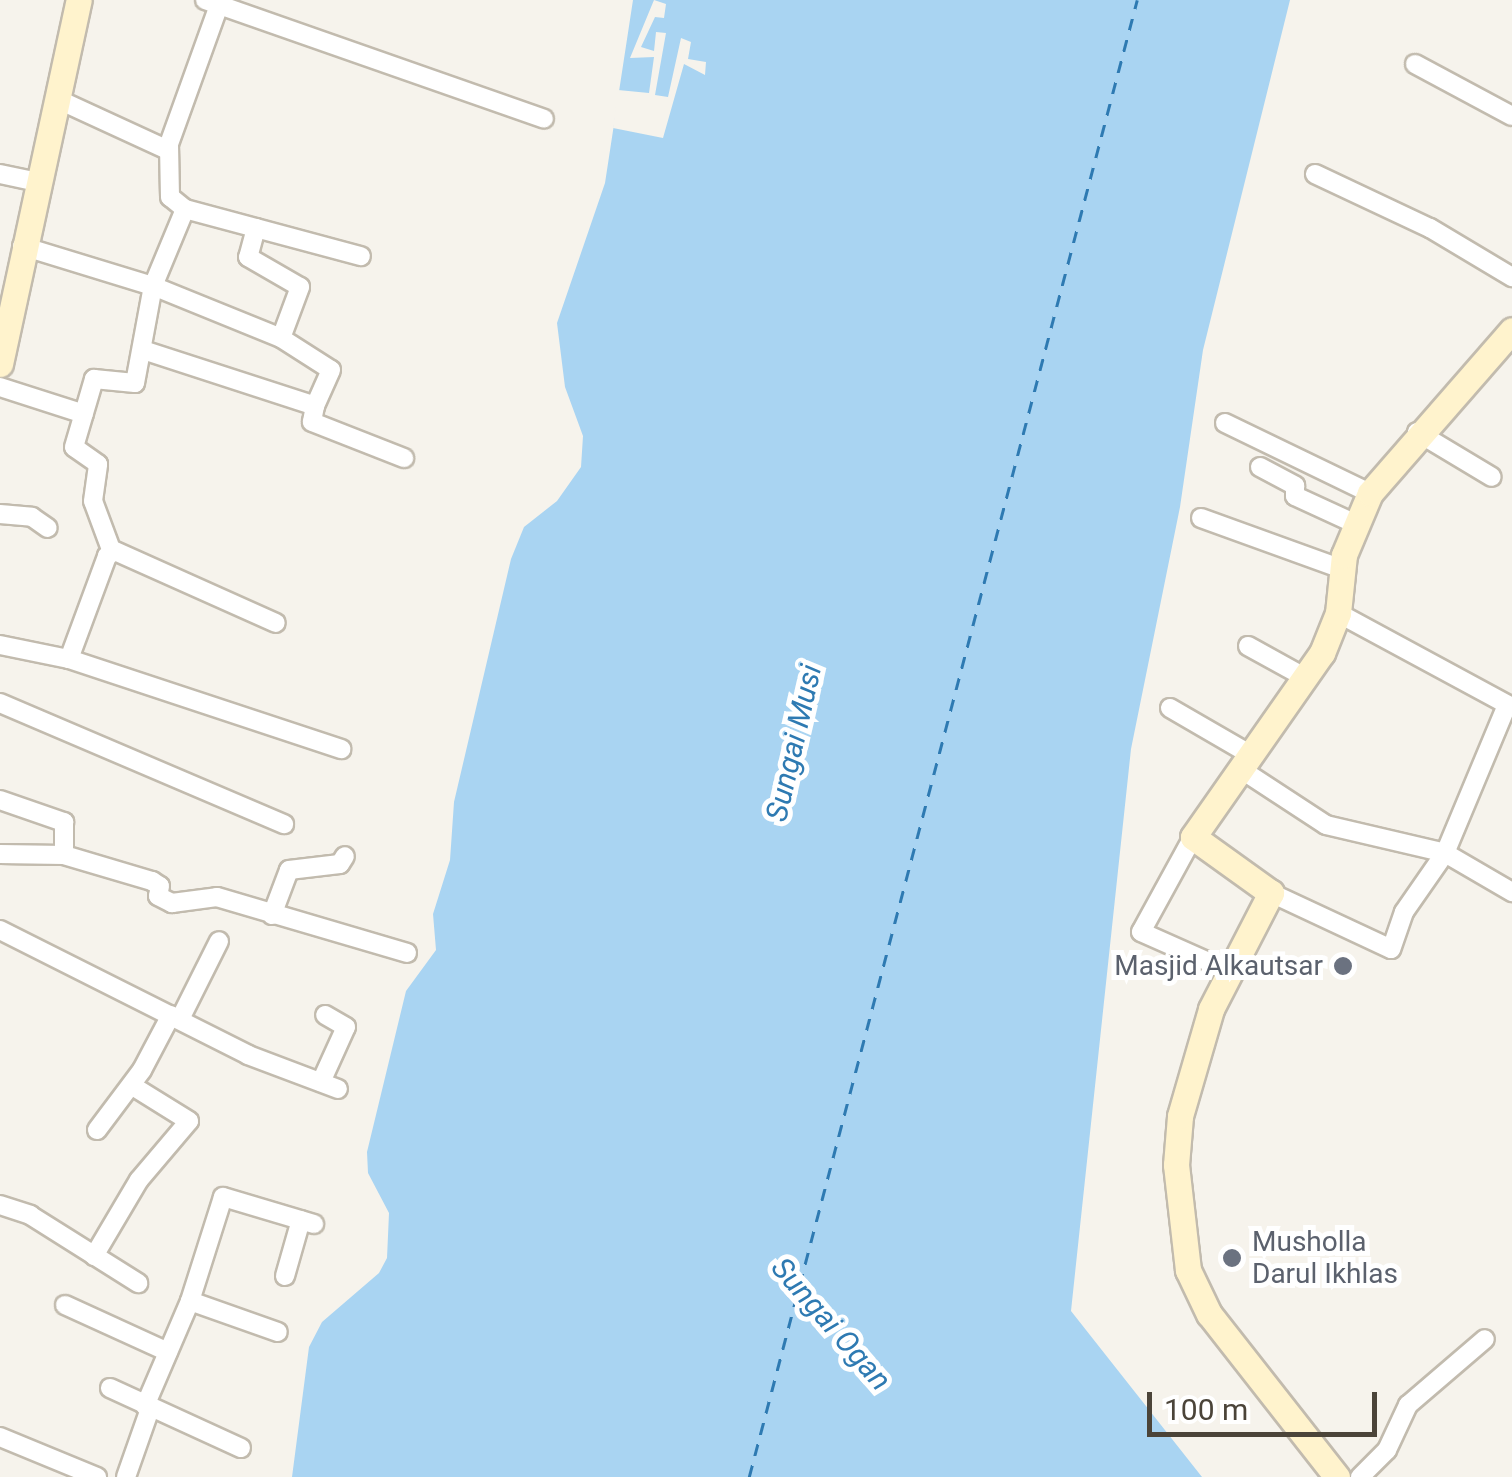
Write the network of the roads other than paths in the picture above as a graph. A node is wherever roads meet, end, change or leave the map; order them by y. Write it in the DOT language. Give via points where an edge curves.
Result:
graph roads {
  1 [pos="79,0"];
  2 [pos="212,3"];
  3 [pos="1414,64"];
  4 [pos="56,99"];
  5 [pos="1512,116"];
  6 [pos="544,119"];
  7 [pos="168,150"];
  8 [pos="0,174"];
  9 [pos="1315,174"];
  10 [pos="37,182"];
  11 [pos="185,208"];
  12 [pos="256,228"];
  13 [pos="22,246"];
  14 [pos="360,256"];
  15 [pos="1512,277"];
  16 [pos="154,286"];
  17 [pos="282,338"];
  18 [pos="1503,343"];
  19 [pos="144,350"];
  20 [pos="0,364"];
  21 [pos="0,387"];
  22 [pos="315,406"];
  23 [pos="84,414"];
  24 [pos="1225,423"];
  25 [pos="1417,432"];
  26 [pos="404,458"];
  27 [pos="1260,468"];
  28 [pos="1492,478"];
  29 [pos="1370,493"];
  30 [pos="0,514"];
  31 [pos="1201,518"];
  32 [pos="1356,524"];
  33 [pos="48,528"];
  34 [pos="112,552"];
  35 [pos="1342,570"];
  36 [pos="1337,615"];
  37 [pos="276,623"];
  38 [pos="0,646"];
  39 [pos="1248,646"];
  40 [pos="70,659"];
  41 [pos="1306,678"];
  42 [pos="0,703"];
  43 [pos="1510,706"];
  44 [pos="1170,708"];
  45 [pos="340,749"];
  46 [pos="1247,762"];
  47 [pos="0,800"];
  48 [pos="284,824"];
  49 [pos="1193,837"];
  50 [pos="1445,853"];
  51 [pos="0,854"];
  52 [pos="64,854"];
  53 [pos="346,856"];
  54 [pos="1271,892"];
  55 [pos="1512,892"];
  56 [pos="272,915"];
  57 [pos="0,930"];
  58 [pos="219,941"];
  59 [pos="407,953"];
  60 [pos="1229,971"];
  61 [pos="325,1015"];
  62 [pos="176,1017"];
  63 [pos="130,1085"];
  64 [pos="97,1130"];
  65 [pos="0,1205"];
  66 [pos="87,1251"];
  67 [pos="284,1276"];
  68 [pos="138,1283"];
  69 [pos="190,1301"];
  70 [pos="64,1305"];
  71 [pos="278,1332"];
  72 [pos="1485,1339"];
  73 [pos="168,1352"];
  74 [pos="110,1388"];
  75 [pos="148,1408"];
  76 [pos="0,1437"];
  77 [pos="241,1448"];
  78 [pos="97,1477"];
  79 [pos="126,1477"];
  80 [pos="1337,1477"];
  81 [pos="1360,1477"];
  1 -- 4 [label="street"];
  2 -- 6 [label="street"];
  2 -- 7 [label="street"];
  3 -- 5 [label="street"];
  4 -- 7 [label="street"];
  4 -- 10 [label="street"];
  7 -- 11 [label="street" via="170,197"];
  8 -- 10 [label="street"];
  9 -- 15 [label="street" via="1430,228"];
  10 -- 13 [label="street"];
  11 -- 12 [label="street"];
  11 -- 16 [label="street"];
  12 -- 14 [label="street"];
  12 -- 17 [label="street" via="248,257 300,287"];
  13 -- 16 [label="street"];
  13 -- 20 [label="street"];
  16 -- 17 [label="street"];
  16 -- 19 [label="street"];
  17 -- 22 [label="street" via="331,370"];
  18 -- 25 [label="street"];
  19 -- 22 [label="street"];
  19 -- 23 [label="street" via="133,384 94,378"];
  21 -- 23 [label="street"];
  22 -- 26 [label="street" via="312,422"];
  23 -- 34 [label="street" via="74,447 98,464 93,501"];
  24 -- 29 [label="street"];
  25 -- 28 [label="street"];
  25 -- 29 [label="street"];
  27 -- 32 [label="street" via="1294,486 1294,496"];
  29 -- 32 [label="street"];
  30 -- 33 [label="street" via="32,517"];
  31 -- 35 [label="street"];
  32 -- 35 [label="street"];
  34 -- 37 [label="street"];
  34 -- 40 [label="street"];
  35 -- 36 [label="street"];
  36 -- 41 [label="street"];
  36 -- 43 [label="street"];
  38 -- 40 [label="street"];
  39 -- 41 [label="street"];
  40 -- 45 [label="street"];
  41 -- 46 [label="street"];
  42 -- 48 [label="street"];
  43 -- 50 [label="street"];
  44 -- 46 [label="street"];
  46 -- 49 [label="street"];
  46 -- 50 [label="street" via="1326,826"];
  47 -- 52 [label="street" via="64,822"];
  49 -- 54 [label="street"];
  49 -- 60 [label="street" via="1141,932"];
  50 -- 54 [label="street" via="1404,912 1391,949"];
  50 -- 55 [label="street"];
  51 -- 52 [label="street"];
  52 -- 56 [label="street" via="152,880 160,886 158,896 172,903 217,898"];
  53 -- 56 [label="street" via="340,864 290,870"];
  54 -- 60 [label="street"];
  56 -- 59 [label="street"];
  57 -- 62 [label="street"];
  58 -- 62 [label="street"];
  60 -- 80 [label="street" via="1180,1116 1176,1165 1188,1270 1209,1314"];
  61 -- 62 [label="street" via="346,1027 330,1085 248,1055"];
  62 -- 63 [label="street"];
  63 -- 64 [label="street"];
  63 -- 66 [label="street" via="186,1117"];
  65 -- 66 [label="street"];
  66 -- 68 [label="street"];
  67 -- 69 [label="street" via="308,1222 223,1197"];
  69 -- 71 [label="street"];
  69 -- 73 [label="street"];
  70 -- 73 [label="street"];
  72 -- 81 [label="street" via="1408,1406 1387,1450"];
  73 -- 75 [label="street"];
  74 -- 75 [label="street"];
  75 -- 77 [label="street"];
  75 -- 79 [label="street"];
  76 -- 78 [label="street"];
}
